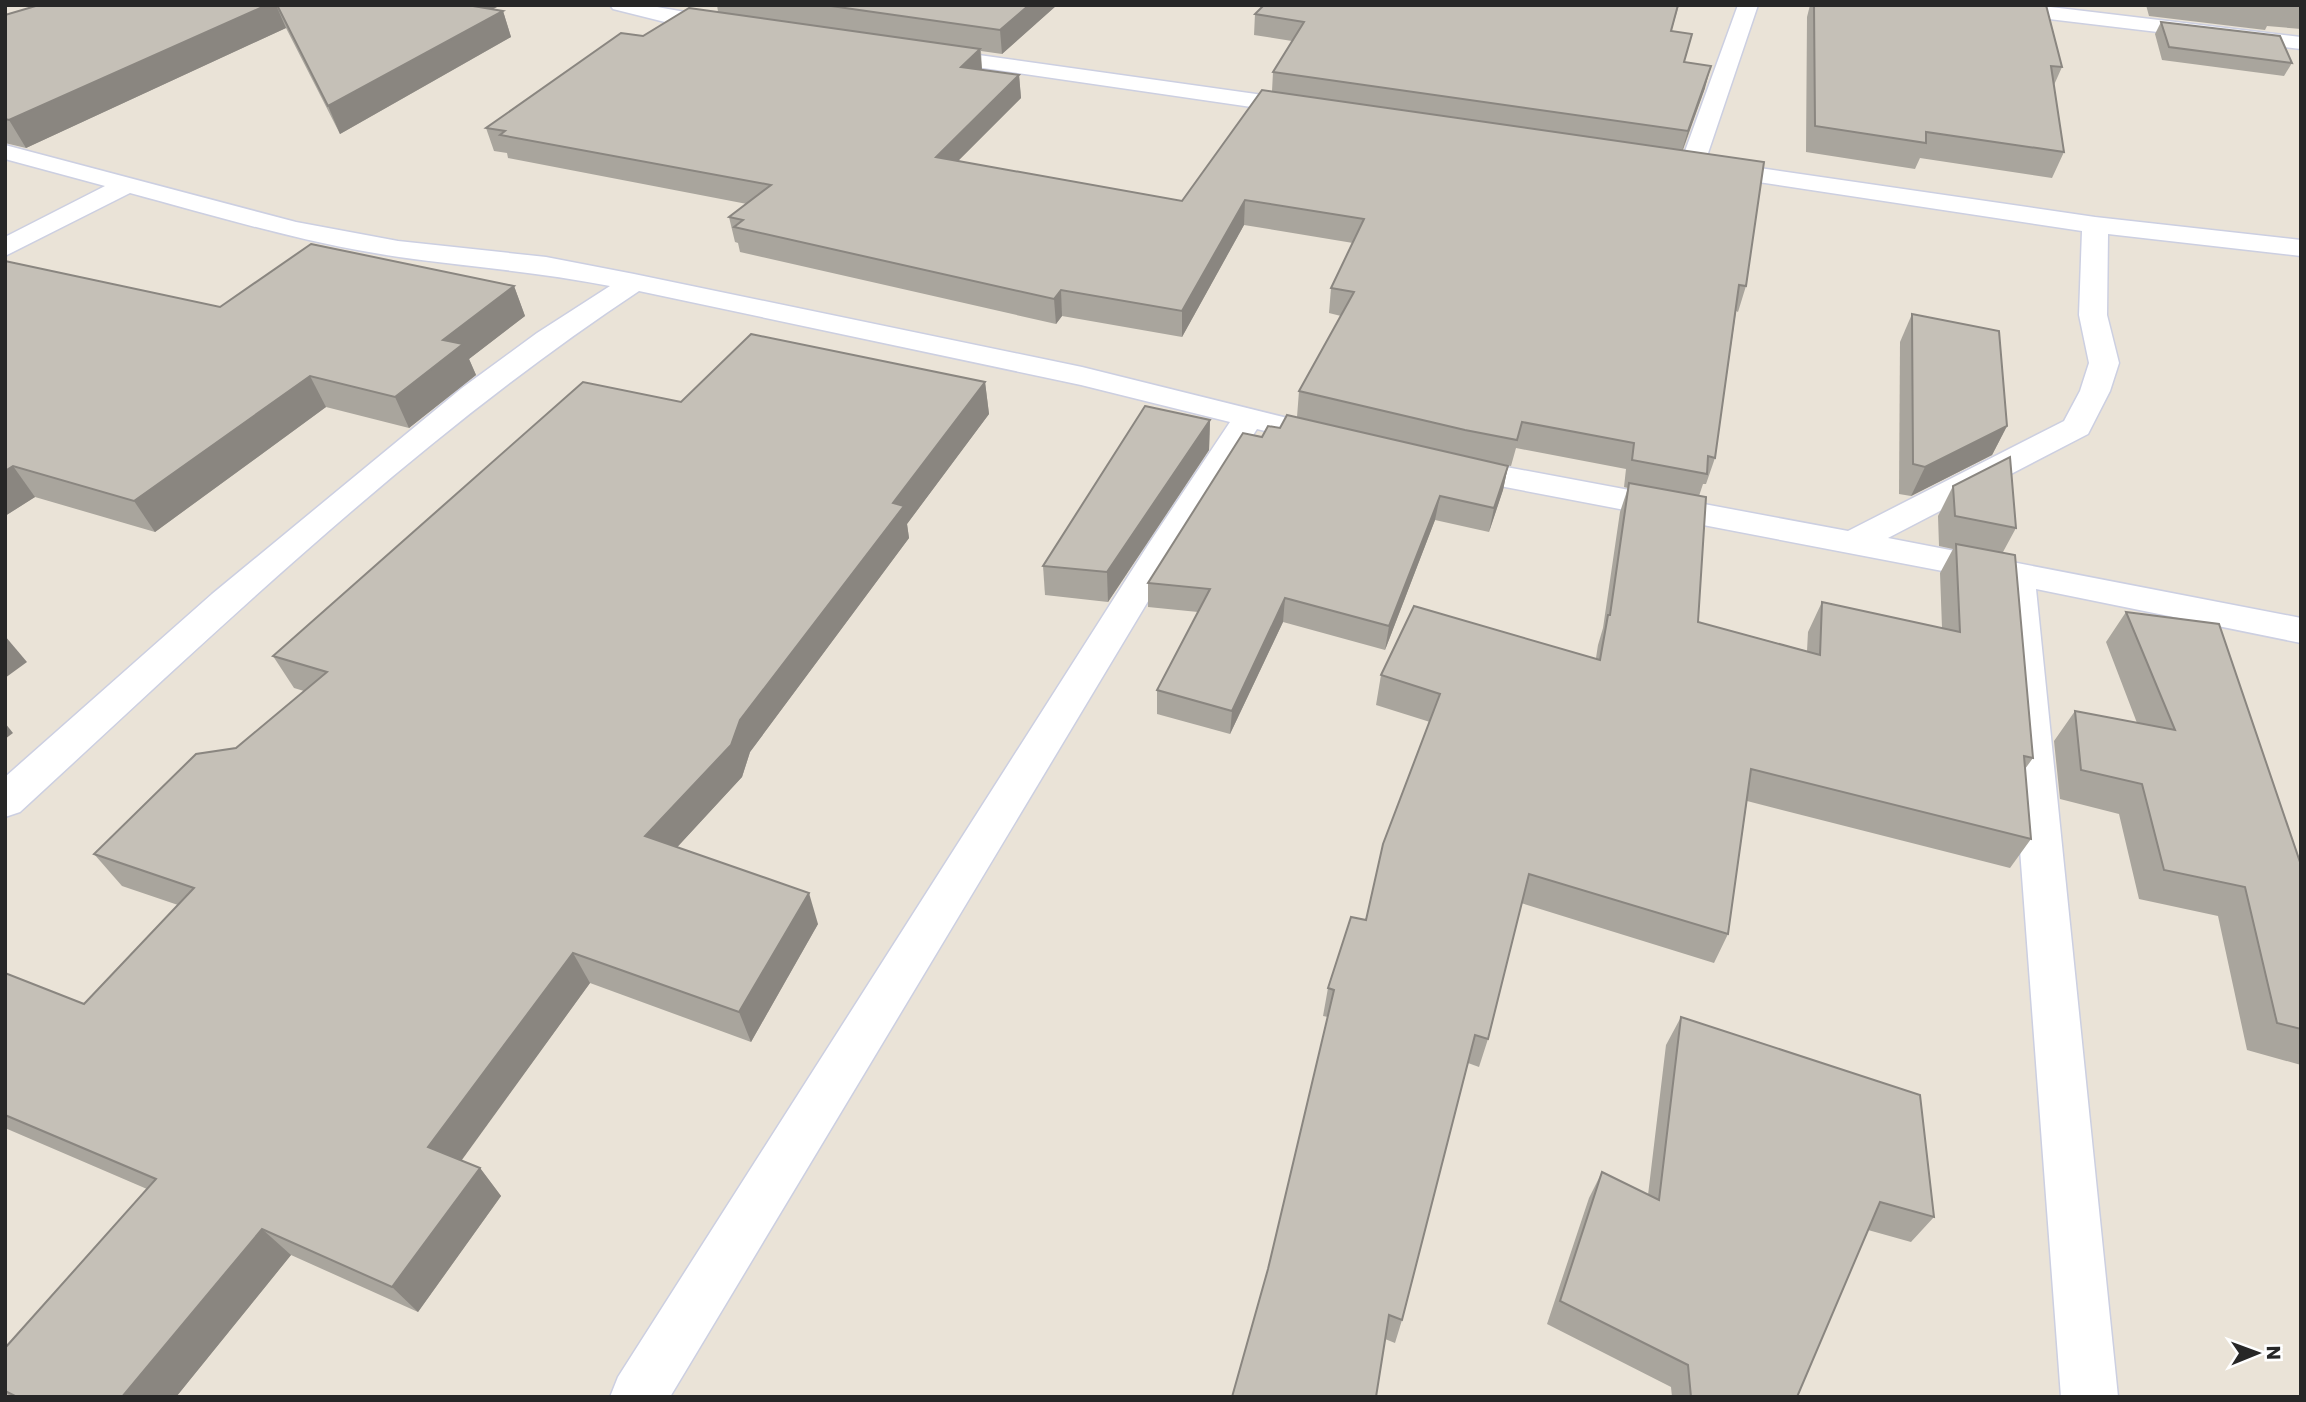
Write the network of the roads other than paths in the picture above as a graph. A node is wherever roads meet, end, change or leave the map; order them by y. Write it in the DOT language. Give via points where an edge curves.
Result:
graph roads {
  1 [pos="620,5"];
  2 [pos="1748,5"];
  3 [pos="1981,5"];
  4 [pos="2018,8"];
  5 [pos="748,28"];
  6 [pos="2301,43"];
  7 [pos="913,52"];
  8 [pos="1326,111"];
  9 [pos="5,152"];
  10 [pos="1666,161"];
  11 [pos="1692,165"];
  12 [pos="127,185"];
  13 [pos="2095,225"];
  14 [pos="5,248"];
  15 [pos="2301,248"];
  16 [pos="634,282"];
  17 [pos="1248,419"];
  18 [pos="1366,447"];
  19 [pos="1419,460"];
  20 [pos="1852,542"];
  21 [pos="2017,574"];
  22 [pos="2301,631"];
  23 [pos="5,801"];
  24 [pos="638,1397"];
  25 [pos="2090,1397"];
  1 -- 5 [label="street"];
  2 -- 11 [label="street"];
  3 -- 4 [label="street"];
  4 -- 6 [label="street"];
  7 -- 8 [label="street"];
  9 -- 12 [label="street"];
  10 -- 11 [label="street"];
  11 -- 13 [label="street"];
  12 -- 14 [label="street"];
  12 -- 16 [label="street" via="398,249 546,265"];
  13 -- 15 [label="street"];
  13 -- 20 [label="street" via="2093,315 2104,363 2077,427"];
  16 -- 17 [label="street" via="1082,376"];
  16 -- 23 [label="street" via="473,394 225,603"];
  17 -- 18 [label="street"];
  17 -- 24 [label="street" via="1160,553"];
  19 -- 20 [label="street"];
  20 -- 21 [label="street"];
  21 -- 22 [label="street"];
  21 -- 25 [label="street"];
}
